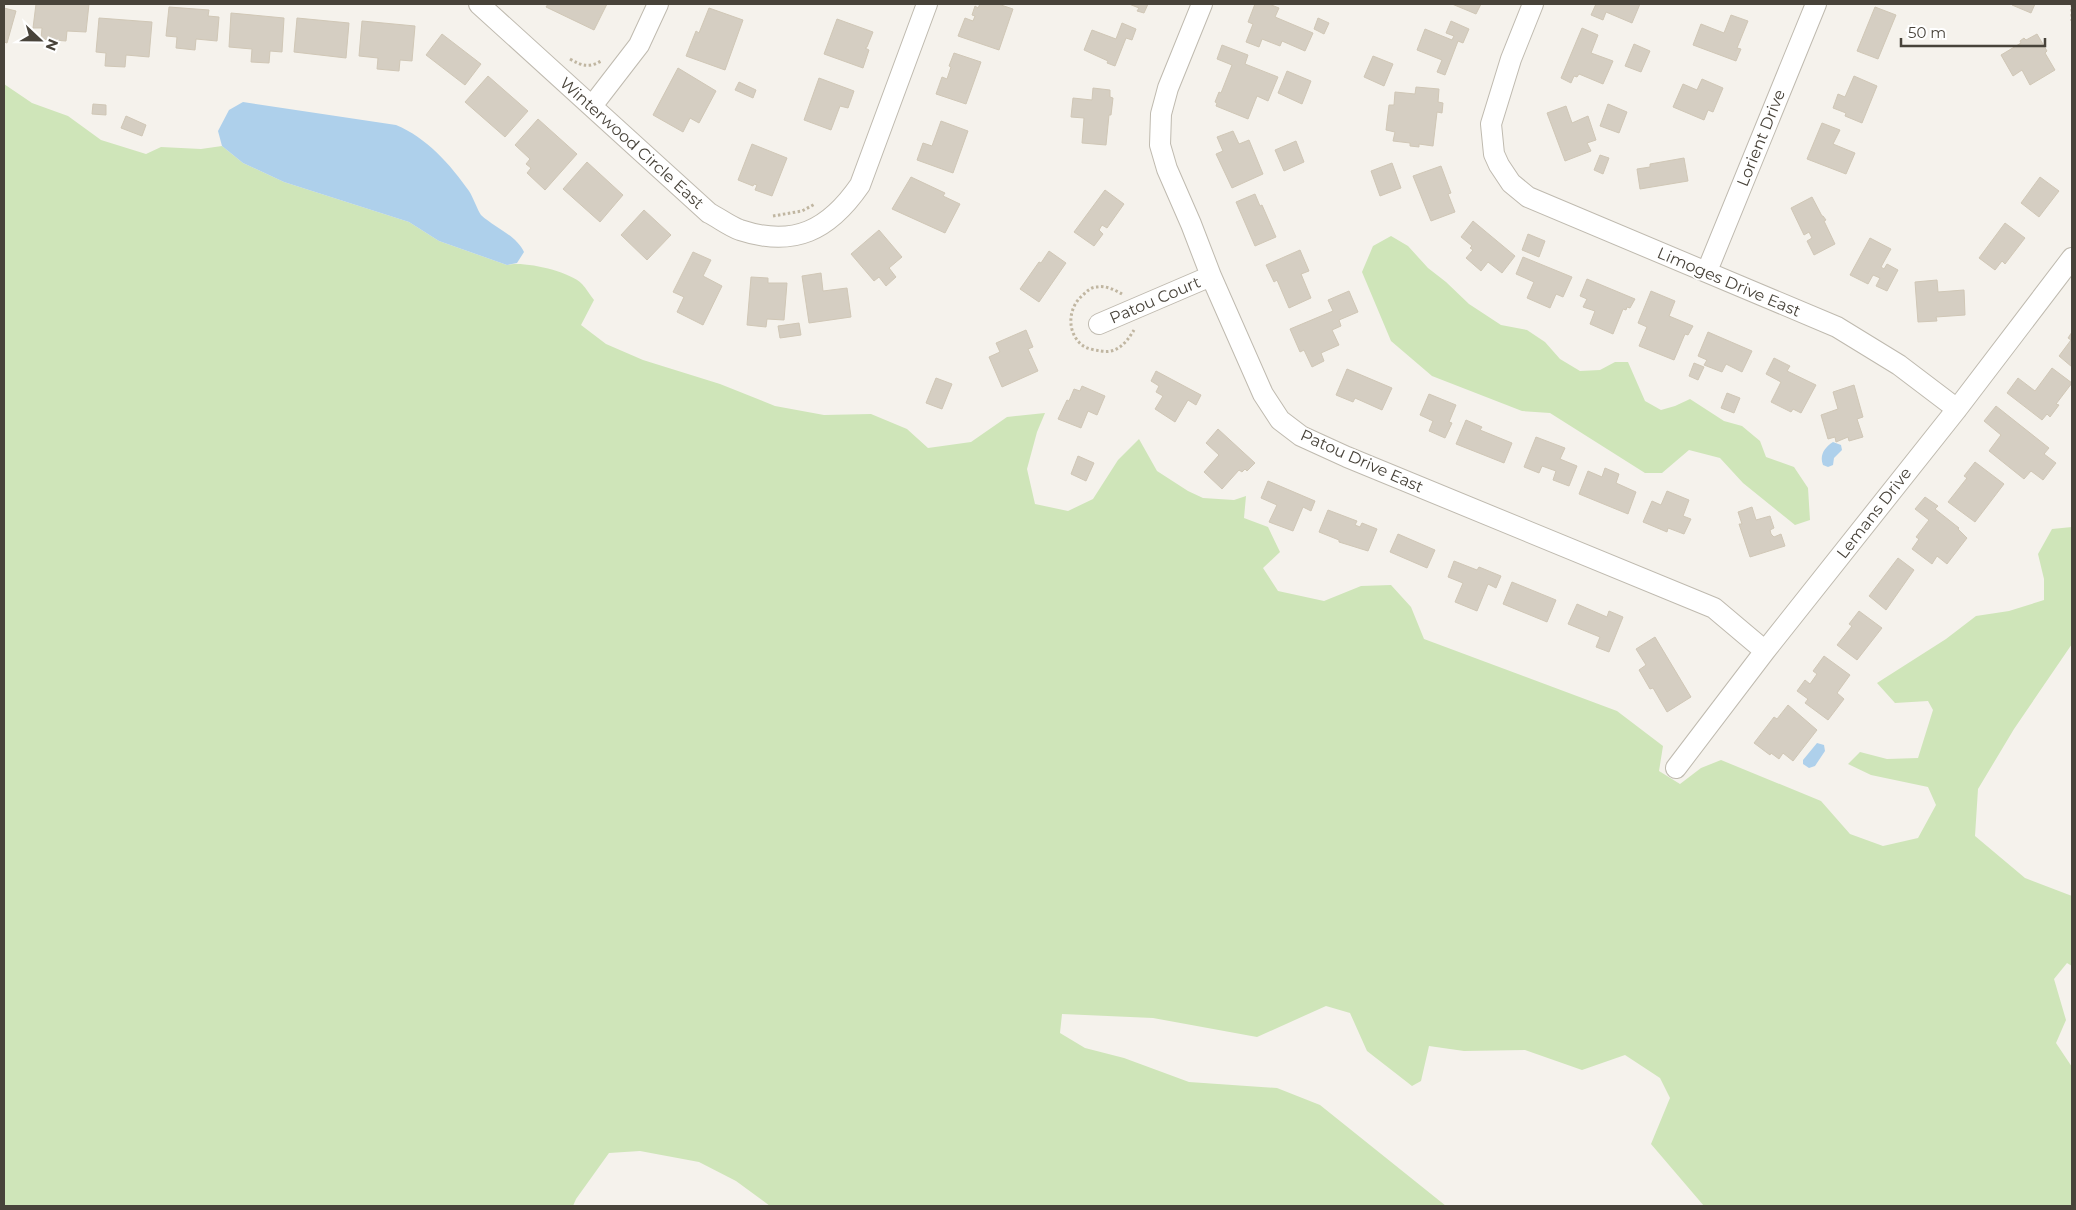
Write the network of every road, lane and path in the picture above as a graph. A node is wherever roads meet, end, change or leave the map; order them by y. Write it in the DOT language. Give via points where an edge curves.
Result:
graph roads {
  1 [pos="479,4"];
  2 [pos="658,4"];
  3 [pos="926,4"];
  4 [pos="1202,4"];
  5 [pos="1533,4"];
  6 [pos="1816,4"];
  7 [pos="2072,4"];
  8 [pos="2072,21"];
  9 [pos="606,56"];
  10 [pos="567,57"];
  11 [pos="592,106"];
  12 [pos="818,202"];
  13 [pos="771,216"];
  14 [pos="2072,258"];
  15 [pos="1707,271"];
  16 [pos="1211,276"];
  17 [pos="1127,296"];
  18 [pos="1136,321"];
  19 [pos="1099,324"];
  20 [pos="1957,409"];
  21 [pos="1765,651"];
  22 [pos="1676,768"];
  1 -- 11 [label="street, Winterwood Circle East"];
  2 -- 11 [label="street" via="639,46"];
  3 -- 11 [label="street, Winterwood Circle East" via="860,185 830,220 806,233 773,238 739,230 709,213"];
  4 -- 16 [label="street, Patou Drive East" via="1160,114 1160,145"];
  5 -- 15 [label="street, Limoges Drive East" via="1511,59 1491,124 1494,154 1499,165 1511,183 1528,197"];
  6 -- 15 [label="street, Lorient Drive"];
  7 -- 8 [label="path"];
  9 -- 10 [label="path" via="592,66 578,64"];
  12 -- 13 [label="path" via="802,210"];
  14 -- 20 [label="street, Lemans Drive"];
  15 -- 20 [label="street, Limoges Drive East" via="1837,327 1900,365"];
  16 -- 19 [label="street, Patou Court"];
  16 -- 21 [label="street, Patou Drive East" via="1263,394 1280,420 1302,436 1714,608"];
  17 -- 18 [label="path" via="1108,288 1090,289 1073,306 1071,326 1084,347 1107,352 1119,349 1128,340"];
  20 -- 21 [label="street, Lemans Drive"];
  21 -- 22 [label="street, Lemans Drive"];
}
